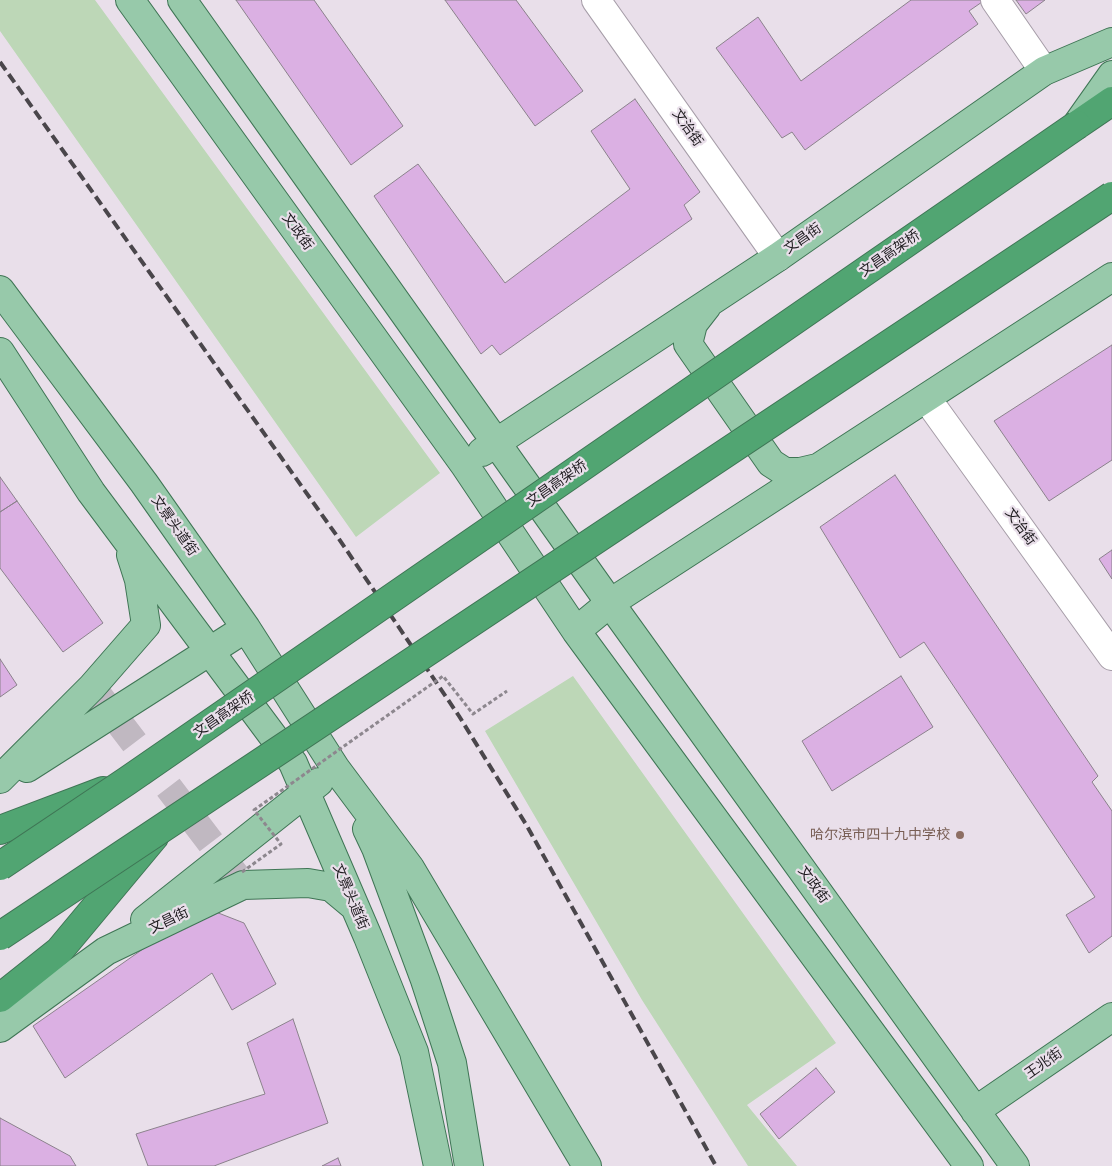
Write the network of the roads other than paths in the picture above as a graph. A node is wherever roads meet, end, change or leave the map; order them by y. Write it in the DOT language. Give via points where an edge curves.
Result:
graph roads {
  1 [pos="130,0"];
  2 [pos="182,0"];
  3 [pos="596,0"];
  4 [pos="995,0"];
  5 [pos="1112,42"];
  6 [pos="1044,71"];
  7 [pos="1112,75"];
  8 [pos="1112,101"];
  9 [pos="1077,125"];
  10 [pos="1112,196"];
  11 [pos="778,257"];
  12 [pos="1112,278"];
  13 [pos="0,290"];
  14 [pos="711,301"];
  15 [pos="0,352"];
  16 [pos="927,399"];
  17 [pos="496,442"];
  18 [pos="464,464"];
  19 [pos="822,467"];
  20 [pos="125,537"];
  21 [pos="610,604"];
  22 [pos="246,628"];
  23 [pos="576,631"];
  24 [pos="210,652"];
  25 [pos="1112,656"];
  26 [pos="336,769"];
  27 [pos="0,779"];
  28 [pos="127,781"];
  29 [pos="0,785"];
  30 [pos="306,792"];
  31 [pos="0,830"];
  32 [pos="160,830"];
  33 [pos="0,866"];
  34 [pos="355,907"];
  35 [pos="0,936"];
  36 [pos="106,951"];
  37 [pos="0,998"];
  38 [pos="1112,1017"];
  39 [pos="0,1028"];
  40 [pos="975,1111"];
  41 [pos="438,1166"];
  42 [pos="469,1166"];
  43 [pos="587,1166"];
  44 [pos="969,1166"];
  45 [pos="1015,1166"];
  1 -- 18 [label="main road, 文政街"];
  2 -- 17 [label="main road"];
  3 -- 11 [label="street, 文治街"];
  4 -- 6 [label="street"];
  5 -- 6 [label="main road, 文昌街"];
  6 -- 11 [label="main road, 文昌街"];
  7 -- 9 [label="main road"];
  8 -- 9 [label="highway, 文昌高架桥"];
  9 -- 28 [label="highway, 文昌高架桥, bridge"];
  10 -- 32 [label="highway, bridge"];
  11 -- 14 [label="main road, 文昌街"];
  12 -- 16 [label="main road"];
  13 -- 22 [label="main road, 文景头道街" via="144,483"];
  14 -- 17 [label="main road, 文昌街"];
  14 -- 19 [label="main road" via="693,324 688,344 771,463 785,472"];
  15 -- 20 [label="main road, 文景头道街" via="91,492"];
  16 -- 19 [label="main road"];
  16 -- 25 [label="street, 文治街"];
  17 -- 18 [label="main road, 文昌街"];
  17 -- 21 [label="main road, 文政街"];
  18 -- 23 [label="main road, 文政街"];
  19 -- 21 [label="main road"];
  20 -- 24 [label="main road, 文景头道街"];
  20 -- 27 [label="main road" via="139,580 146,625 92,687"];
  21 -- 23 [label="main road"];
  21 -- 40 [label="main road, 文政街"];
  22 -- 24 [label="main road"];
  22 -- 26 [label="main road, 文景头道街"];
  23 -- 44 [label="main road"];
  24 -- 26 [label="main road, 文景头道街"];
  24 -- 29 [label="main road"];
  24 -- 30 [label="main road, 文景头道街" via="294,763"];
  26 -- 30 [label="main road"];
  26 -- 42 [label="main road, 文景头道街" via="376,848 426,980 452,1063"];
  26 -- 43 [label="main road, 文景头道街" via="410,868"];
  28 -- 31 [label="highway, bridge"];
  28 -- 33 [label="highway, 文昌高架桥, bridge"];
  30 -- 34 [label="main road, 文景头道街"];
  30 -- 36 [label="main road"];
  32 -- 35 [label="highway, bridge"];
  32 -- 37 [label="highway" via="59,951"];
  34 -- 36 [label="main road, 文昌街" via="331,887 308,883 243,885"];
  34 -- 41 [label="main road, 文景头道街" via="414,1052"];
  36 -- 39 [label="main road, 文昌街"];
  38 -- 40 [label="main road, 王兆街"];
  40 -- 45 [label="main road, 文政街"];
}
